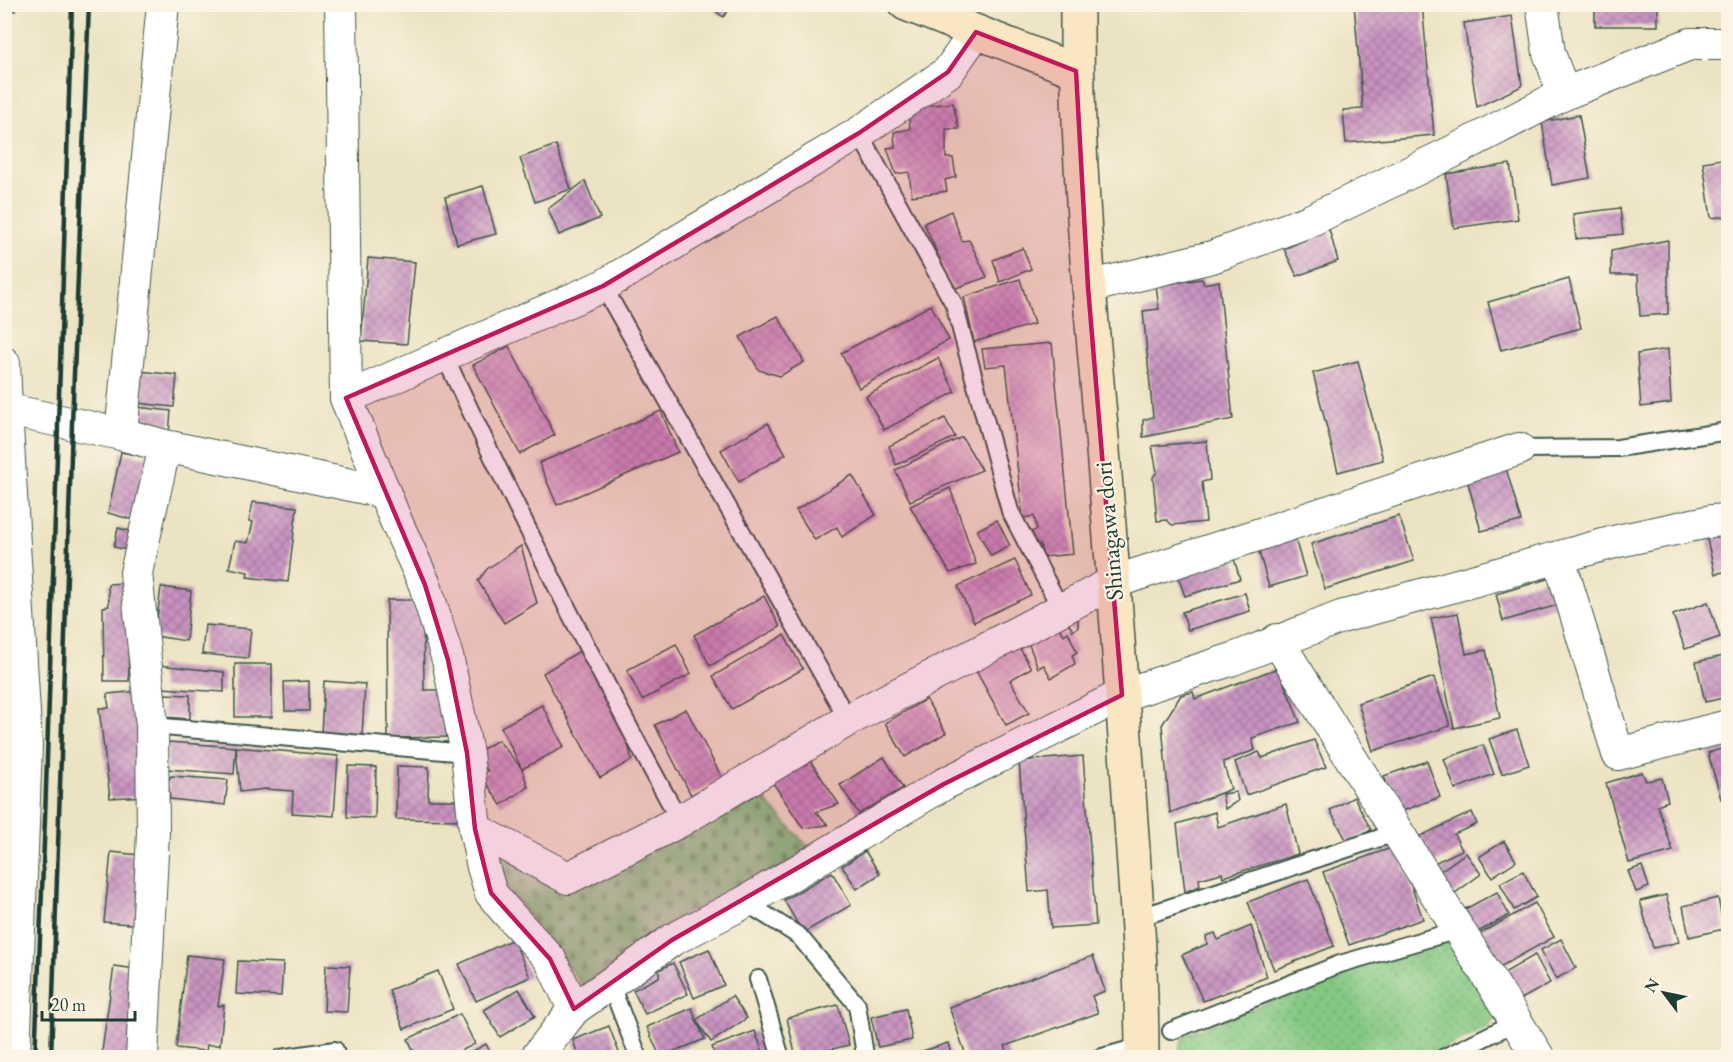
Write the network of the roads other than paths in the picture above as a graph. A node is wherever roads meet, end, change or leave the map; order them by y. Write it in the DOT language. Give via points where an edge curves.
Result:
graph roads {
  1 [pos="162,4"];
  2 [pos="341,4"];
  3 [pos="906,4"];
  4 [pos="1077,4"];
  5 [pos="1542,4"];
  6 [pos="976,32"];
  7 [pos="1728,44"];
  8 [pos="1076,71"];
  9 [pos="1564,94"];
  10 [pos="860,133"];
  11 [pos="603,286"];
  12 [pos="1088,287"];
  13 [pos="444,355"];
  14 [pos="4,363"];
  15 [pos="346,398"];
  16 [pos="5,410"];
  17 [pos="1728,431"];
  18 [pos="121,434"];
  19 [pos="165,446"];
  20 [pos="1519,449"];
  21 [pos="384,492"];
  22 [pos="1728,520"];
  23 [pos="1559,558"];
  24 [pos="1114,582"];
  25 [pos="1061,609"];
  26 [pos="1277,640"];
  27 [pos="13,670"];
  28 [pos="1122,694"];
  29 [pos="848,720"];
  30 [pos="152,726"];
  31 [pos="1728,726"];
  32 [pos="466,753"];
  33 [pos="680,821"];
  34 [pos="475,829"];
  35 [pos="1398,832"];
  36 [pos="745,902"];
  37 [pos="1138,918"];
  38 [pos="1458,930"];
  39 [pos="758,979"];
  40 [pos="610,983"];
  41 [pos="574,1009"];
  42 [pos="1516,1022"];
  43 [pos="1171,1031"];
  44 [pos="1142,1052"];
  45 [pos="11,1054"];
  46 [pos="866,1057"];
  47 [pos="142,1058"];
  48 [pos="281,1058"];
  49 [pos="336,1058"];
  50 [pos="536,1058"];
  51 [pos="639,1058"];
  52 [pos="781,1058"];
  53 [pos="1099,1058"];
  54 [pos="1443,1058"];
  55 [pos="1539,1058"];
  1 -- 18 [label="street"];
  2 -- 15 [label="street"];
  3 -- 6 [label="street"];
  4 -- 8 [label="street, Shinagawa dori"];
  5 -- 9 [label="street" via="1549,53"];
  6 -- 8 [label="street"];
  6 -- 10 [label="street" via="948,72"];
  7 -- 9 [label="street" via="1690,44"];
  8 -- 12 [label="street, Shinagawa dori"];
  9 -- 12 [label="street" via="1309,221 1212,257"];
  10 -- 11 [label="street"];
  10 -- 25 [label="lane" via="954,304 1010,511"];
  11 -- 13 [label="street"];
  11 -- 29 [label="lane"];
  12 -- 24 [label="street, Shinagawa dori"];
  13 -- 15 [label="street"];
  13 -- 33 [label="lane" via="618,710"];
  14 -- 16 [label="street"];
  15 -- 21 [label="street"];
  16 -- 18 [label="street"];
  16 -- 27 [label="street"];
  17 -- 20 [label="lane" via="1618,448"];
  18 -- 19 [label="street"];
  19 -- 21 [label="street"];
  19 -- 30 [label="street" via="136,573"];
  20 -- 24 [label="street"];
  21 -- 32 [label="street" via="425,585 448,660"];
  22 -- 23 [label="street" via="1712,520 1618,541"];
  23 -- 26 [label="street" via="1341,617"];
  23 -- 31 [label="street" via="1618,754"];
  24 -- 25 [label="street"];
  24 -- 28 [label="street, Shinagawa dori"];
  25 -- 29 [label="street"];
  26 -- 28 [label="street" via="1233,659"];
  26 -- 35 [label="street"];
  27 -- 45 [label="street" via="26,746"];
  28 -- 36 [label="street" via="944,784"];
  28 -- 37 [label="street, Shinagawa dori"];
  29 -- 33 [label="street"];
  30 -- 32 [label="lane"];
  30 -- 47 [label="street" via="153,832"];
  32 -- 34 [label="street"];
  33 -- 34 [label="street" via="568,878"];
  34 -- 41 [label="street" via="491,892 550,959"];
  35 -- 37 [label="lane"];
  35 -- 38 [label="street"];
  36 -- 40 [label="street" via="672,940"];
  36 -- 46 [label="lane" via="799,936 857,1005"];
  37 -- 44 [label="street, Shinagawa dori"];
  38 -- 42 [label="street"];
  38 -- 43 [label="lane" via="1340,964"];
  39 -- 52 [label="lane"];
  40 -- 41 [label="street"];
  40 -- 51 [label="lane"];
  41 -- 50 [label="street"];
  42 -- 54 [label="lane"];
  42 -- 55 [label="street"];
  44 -- 53 [label="lane"];
  48 -- 49 [label="lane" via="335,1050"];
}
